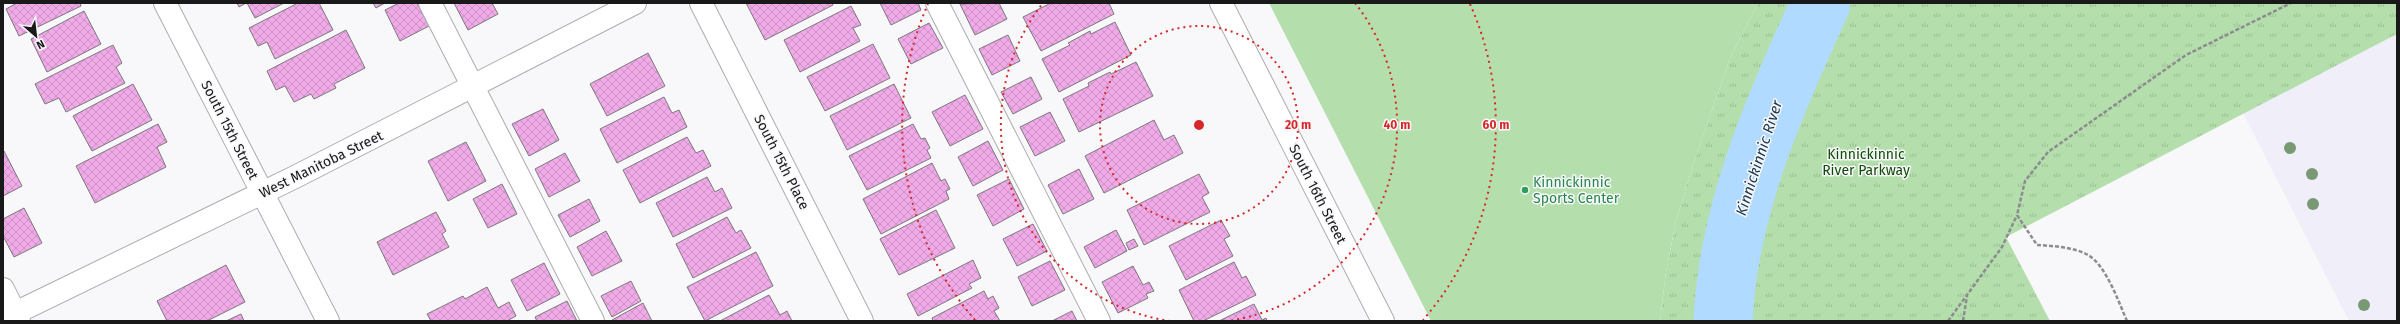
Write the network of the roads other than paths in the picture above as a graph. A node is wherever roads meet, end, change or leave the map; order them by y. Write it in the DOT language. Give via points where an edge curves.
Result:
graph roads {
  1 [pos="165,3"];
  2 [pos="430,3"];
  3 [pos="635,3"];
  4 [pos="701,3"];
  5 [pos="937,3"];
  6 [pos="1221,3"];
  7 [pos="473,87"];
  8 [pos="262,193"];
  9 [pos="3,289"];
  10 [pos="12,318"];
  11 [pos="328,321"];
  12 [pos="593,321"];
  13 [pos="862,321"];
  14 [pos="1099,321"];
  15 [pos="1383,321"];
  1 -- 8 [label="street, South 15th Street"];
  2 -- 7 [label="street"];
  3 -- 7 [label="street, West Manitoba Street"];
  4 -- 13 [label="street, South 15th Place"];
  5 -- 14 [label="street"];
  6 -- 15 [label="street, South 16th Street"];
  7 -- 8 [label="street, West Manitoba Street"];
  7 -- 12 [label="street"];
  8 -- 10 [label="street, West Manitoba Street"];
  8 -- 11 [label="street, South 15th Street"];
  9 -- 10 [label="street"];
}
